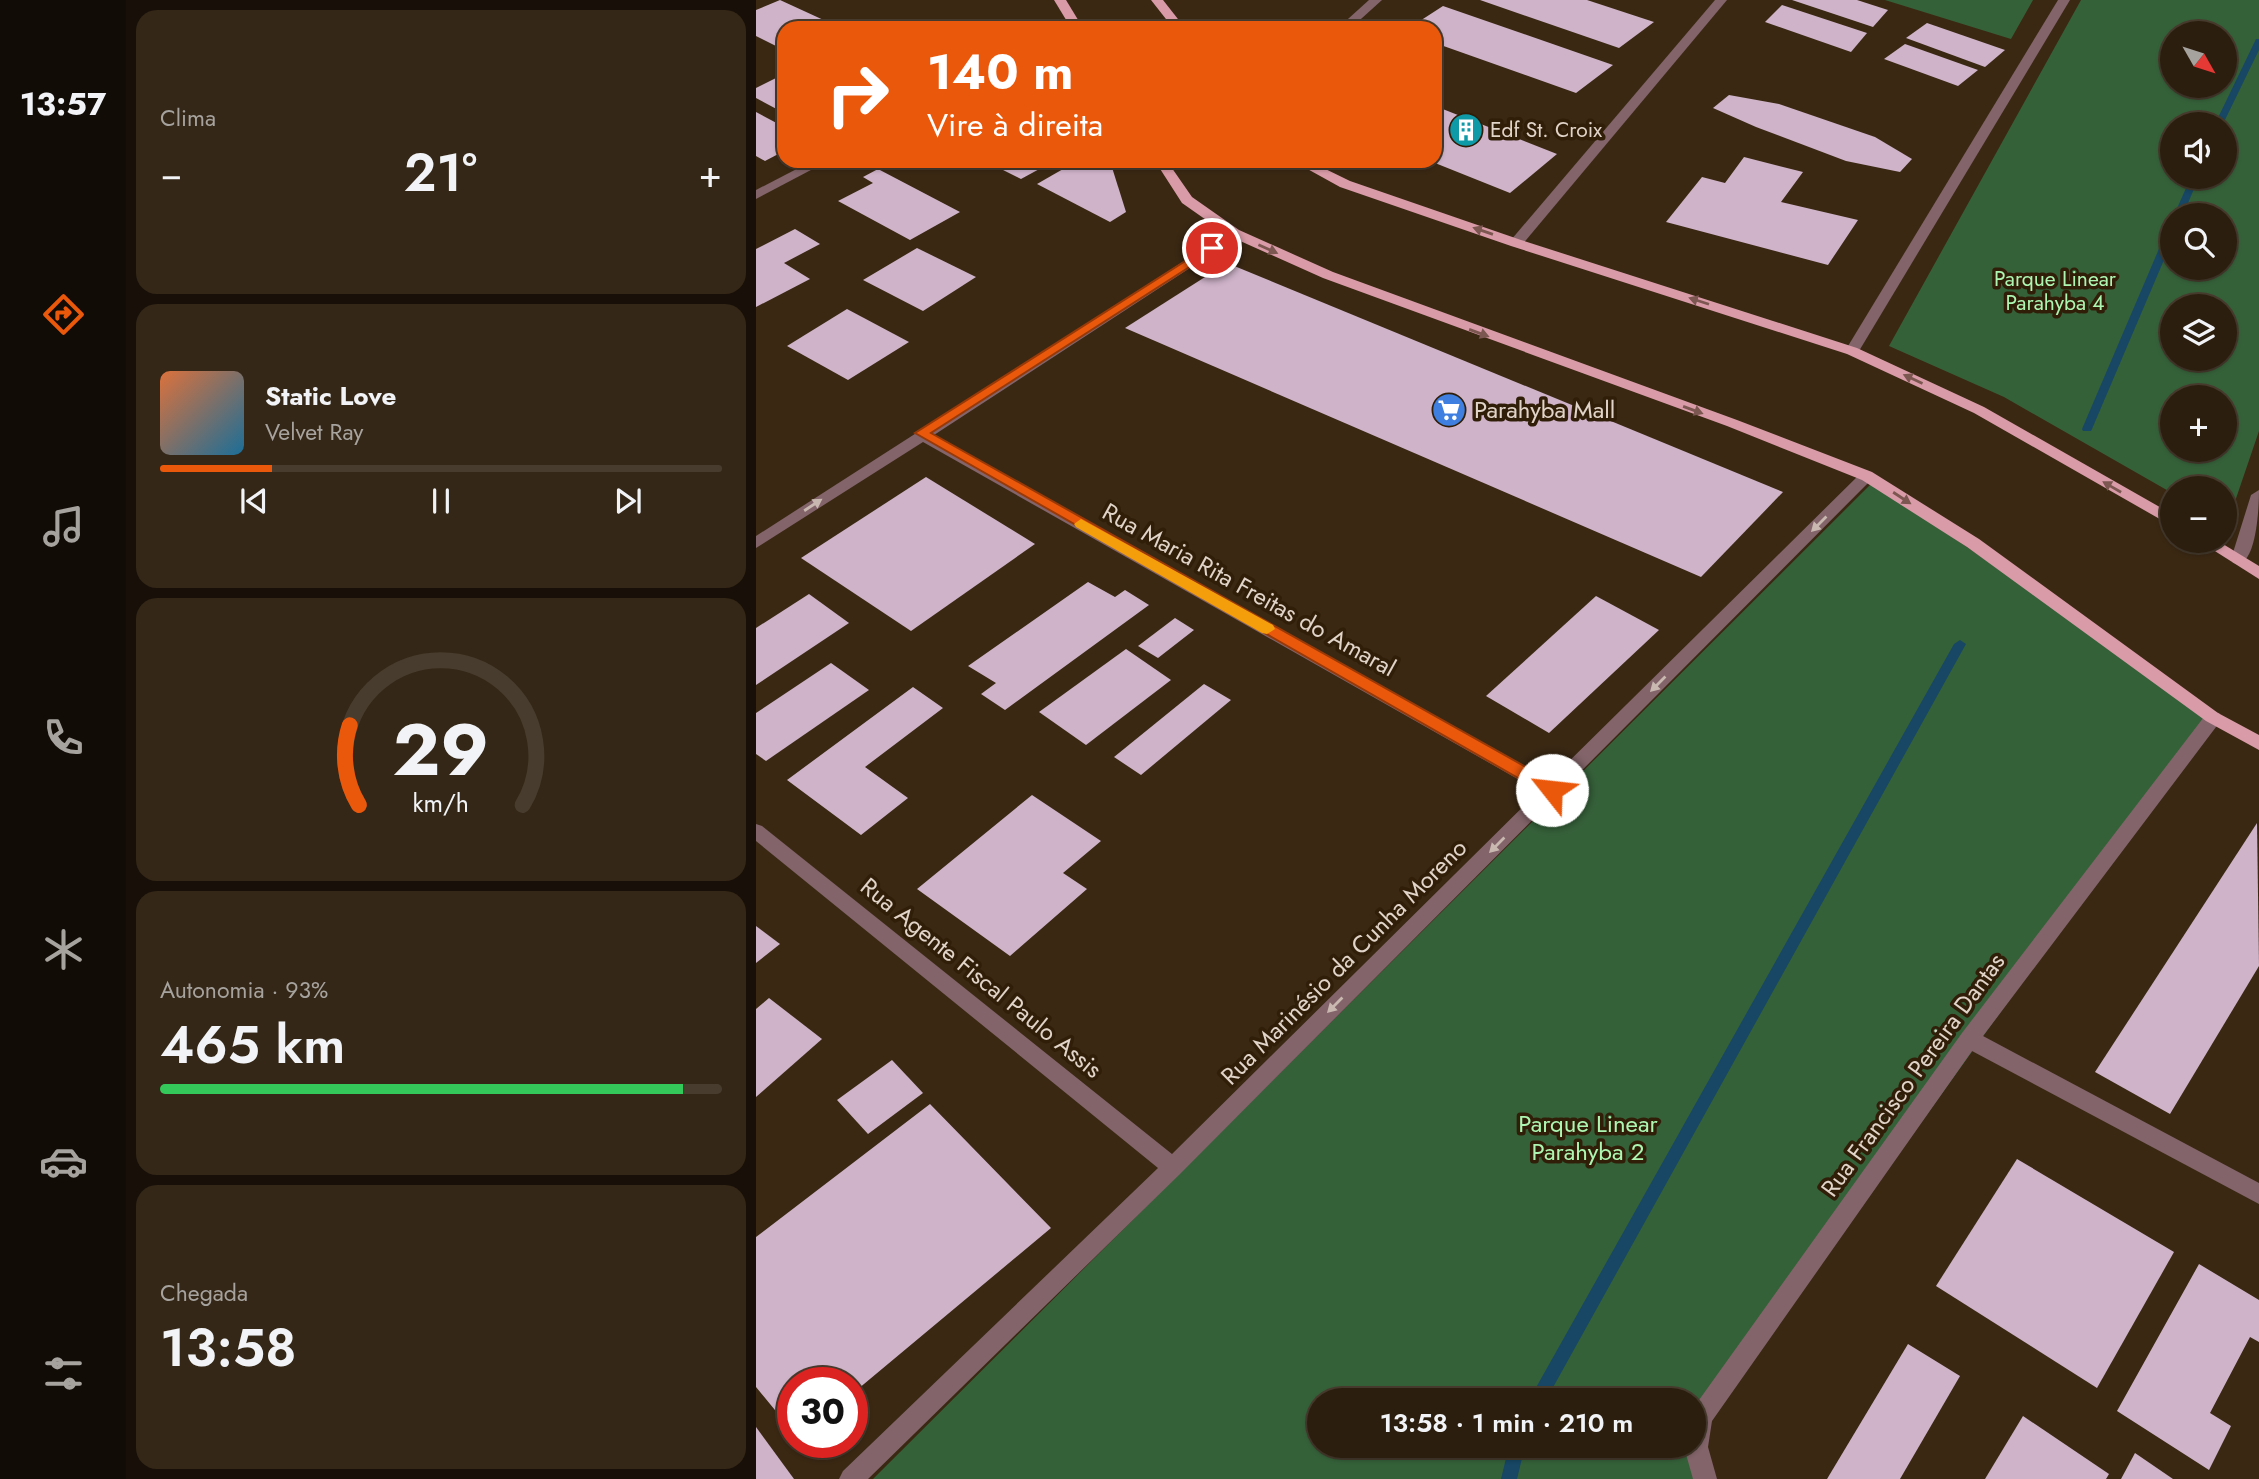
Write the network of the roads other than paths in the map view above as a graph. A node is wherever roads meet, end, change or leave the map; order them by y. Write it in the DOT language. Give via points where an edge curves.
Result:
graph roads {
  1 [pos="1060,0"];
  2 [pos="1157,0"];
  3 [pos="1376,0"];
  4 [pos="1721,0"];
  5 [pos="2064,0"];
  6 [pos="1073,21"];
  7 [pos="1174,21"];
  8 [pos="1352,21"];
  9 [pos="808,168"];
  10 [pos="1166,168"];
  11 [pos="1313,168"];
  12 [pos="756,195"];
  13 [pos="1234,233"];
  14 [pos="1516,243"];
  15 [pos="1852,351"];
  16 [pos="922,433"];
  17 [pos="1867,476"];
  18 [pos="2259,495"];
  19 [pos="2160,514"];
  20 [pos="757,540"];
  21 [pos="2228,553"];
  22 [pos="2239,559"];
  23 [pos="2259,573"];
  24 [pos="2213,718"];
  25 [pos="2259,743"];
  26 [pos="1552,790"];
  27 [pos="756,831"];
  28 [pos="1969,1039"];
  29 [pos="1173,1167"];
  30 [pos="2259,1195"];
  31 [pos="851,1479"];
  32 [pos="1705,1479"];
  1 -- 6 [label="main road"];
  2 -- 7 [label="main road"];
  3 -- 8 [label="street"];
  4 -- 14 [label="street"];
  5 -- 15 [label="street"];
  9 -- 12 [label="street"];
  10 -- 13 [label="main road" via="1187,200"];
  14 -- 11 [label="main road, one-way" via="1345,184"];
  13 -- 16 [label="street"];
  13 -- 17 [label="main road, one-way" via="1440,318"];
  15 -- 14 [label="main road, one-way"];
  19 -- 15 [label="main road, one-way" via="1979,410"];
  20 -- 16 [label="street, one-way"];
  16 -- 26 [label="street, Rua Maria Rita Freitas do Amaral"];
  17 -- 24 [label="main road, one-way" via="1973,543"];
  17 -- 26 [label="street, Rua Marinésio da Cunha Moreno, one-way"];
  18 -- 22 [label="street"];
  21 -- 22 [label="main road"];
  22 -- 23 [label="main road"];
  24 -- 25 [label="main road"];
  24 -- 28 [label="street, Rua Francisco Pereira Dantas"];
  26 -- 29 [label="street, Rua Marinésio da Cunha Moreno, one-way"];
  27 -- 29 [label="street, Rua Agente Fiscal Paulo Assis"];
  28 -- 30 [label="street"];
  28 -- 32 [label="street, Rua Francisco Pereira Dantas" via="1702,1415 1695,1455"];
  29 -- 31 [label="street, Rua Marinésio da Cunha Moreno"];
}
